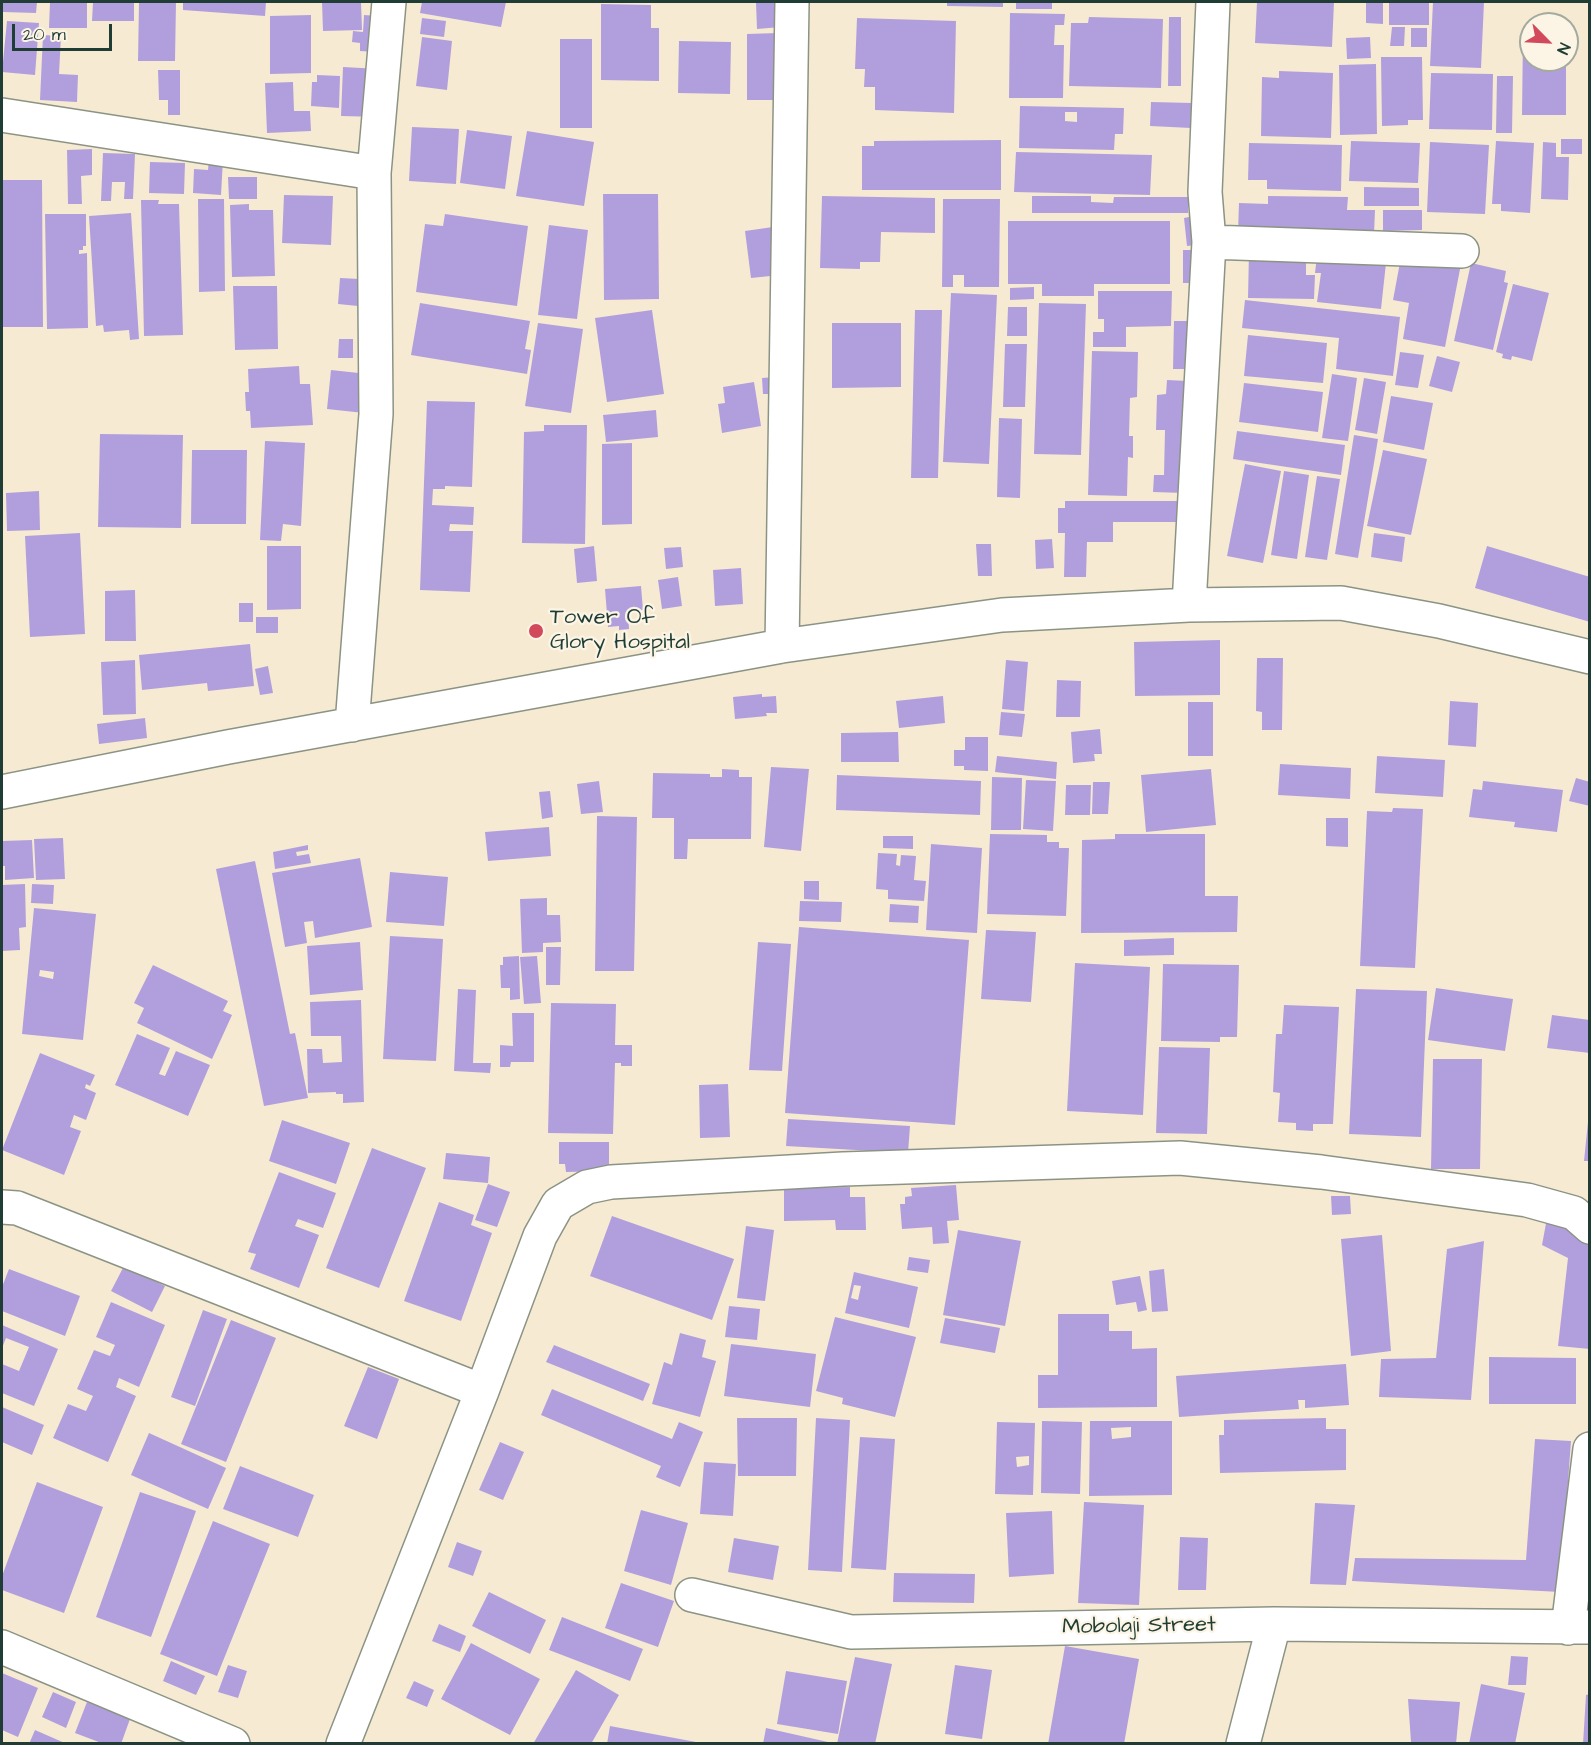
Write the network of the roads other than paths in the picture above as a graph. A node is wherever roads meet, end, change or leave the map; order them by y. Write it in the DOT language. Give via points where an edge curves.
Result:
graph roads {
  1 [pos="389,2"];
  2 [pos="792,2"];
  3 [pos="1213,2"];
  4 [pos="2,115"];
  5 [pos="374,173"];
  6 [pos="1209,242"];
  7 [pos="1462,250"];
  8 [pos="1189,605"];
  9 [pos="782,646"];
  10 [pos="1590,657"];
  11 [pos="352,725"];
  12 [pos="2,792"];
  13 [pos="2,1207"];
  14 [pos="1590,1227"];
  15 [pos="482,1391"];
  16 [pos="1590,1449"];
  17 [pos="692,1595"];
  18 [pos="1274,1624"];
  19 [pos="1579,1627"];
  20 [pos="2,1647"];
  21 [pos="233,1743"];
  22 [pos="343,1743"];
  23 [pos="1243,1743"];
  1 -- 5 [label="street"];
  2 -- 9 [label="street"];
  3 -- 6 [label="street" via="1205,192"];
  4 -- 5 [label="street"];
  5 -- 11 [label="street" via="376,414"];
  6 -- 7 [label="street"];
  6 -- 8 [label="street"];
  8 -- 9 [label="street" via="1002,615"];
  8 -- 10 [label="street" via="1341,603 1439,621"];
  9 -- 11 [label="street"];
  11 -- 12 [label="street"];
  13 -- 15 [label="street" via="17,1208"];
  14 -- 15 [label="street" via="1574,1213 1527,1200 1321,1172 1180,1158 843,1169 611,1182 587,1187 558,1204 540,1236"];
  15 -- 22 [label="street"];
  16 -- 19 [label="street"];
  17 -- 18 [label="street, Mobolaji Street" via="851,1632"];
  18 -- 19 [label="street, Mobolaji Street"];
  18 -- 23 [label="street"];
  20 -- 21 [label="street"];
}
